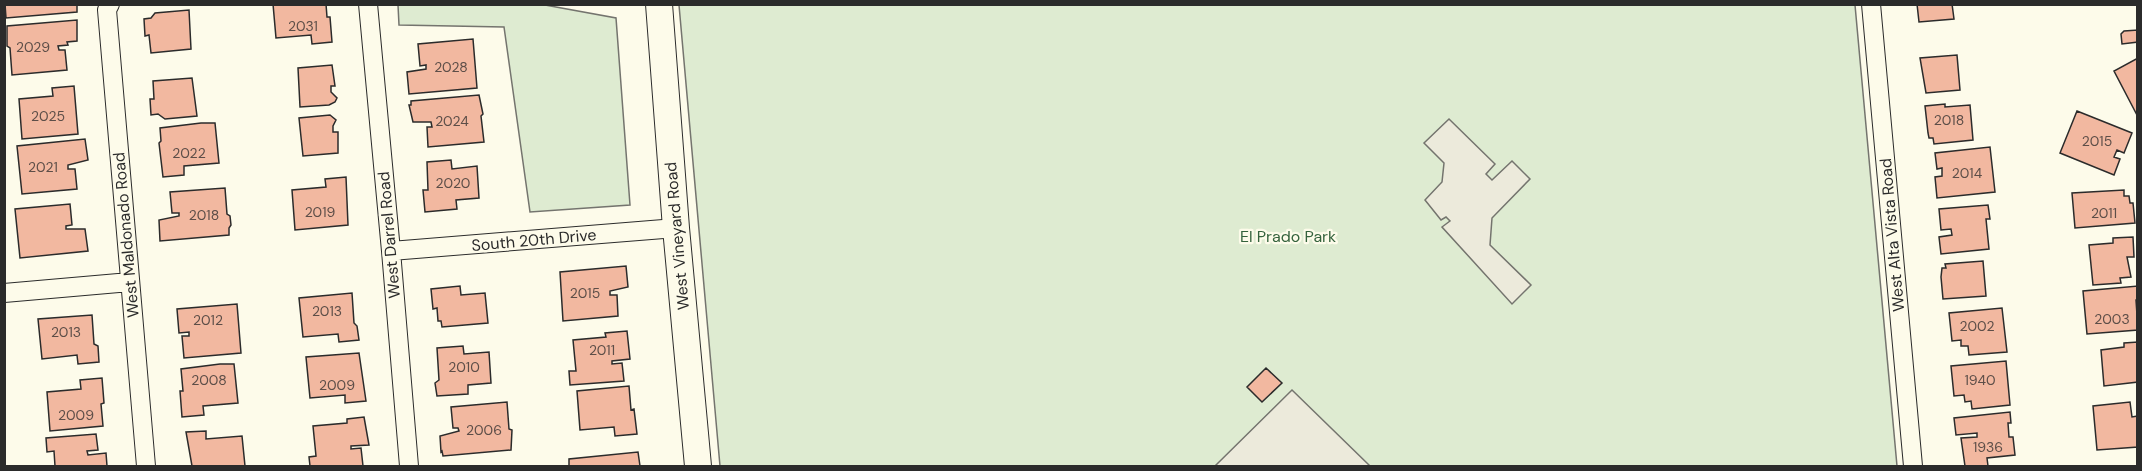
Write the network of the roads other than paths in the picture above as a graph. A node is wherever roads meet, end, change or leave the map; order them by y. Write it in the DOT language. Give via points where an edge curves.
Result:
graph roads {
  1 [pos="110,4"];
  2 [pos="368,4"];
  3 [pos="659,4"];
  4 [pos="1871,4"];
  5 [pos="676,228"];
  6 [pos="391,251"];
  7 [pos="130,282"];
  8 [pos="4,293"];
  9 [pos="146,466"];
  10 [pos="409,466"];
  11 [pos="698,466"];
  12 [pos="1913,466"];
  1 -- 7 [label="street, West Maldonado Road" via="107,10"];
  2 -- 6 [label="street, West Darrel Road"];
  3 -- 5 [label="street, West Vineyard Road"];
  4 -- 12 [label="street, West Alta Vista Road"];
  5 -- 6 [label="street, South 20th Drive"];
  5 -- 11 [label="street, West Vineyard Road"];
  6 -- 10 [label="street, West Darrel Road"];
  7 -- 8 [label="street"];
  7 -- 9 [label="street, West Maldonado Road"];
}
